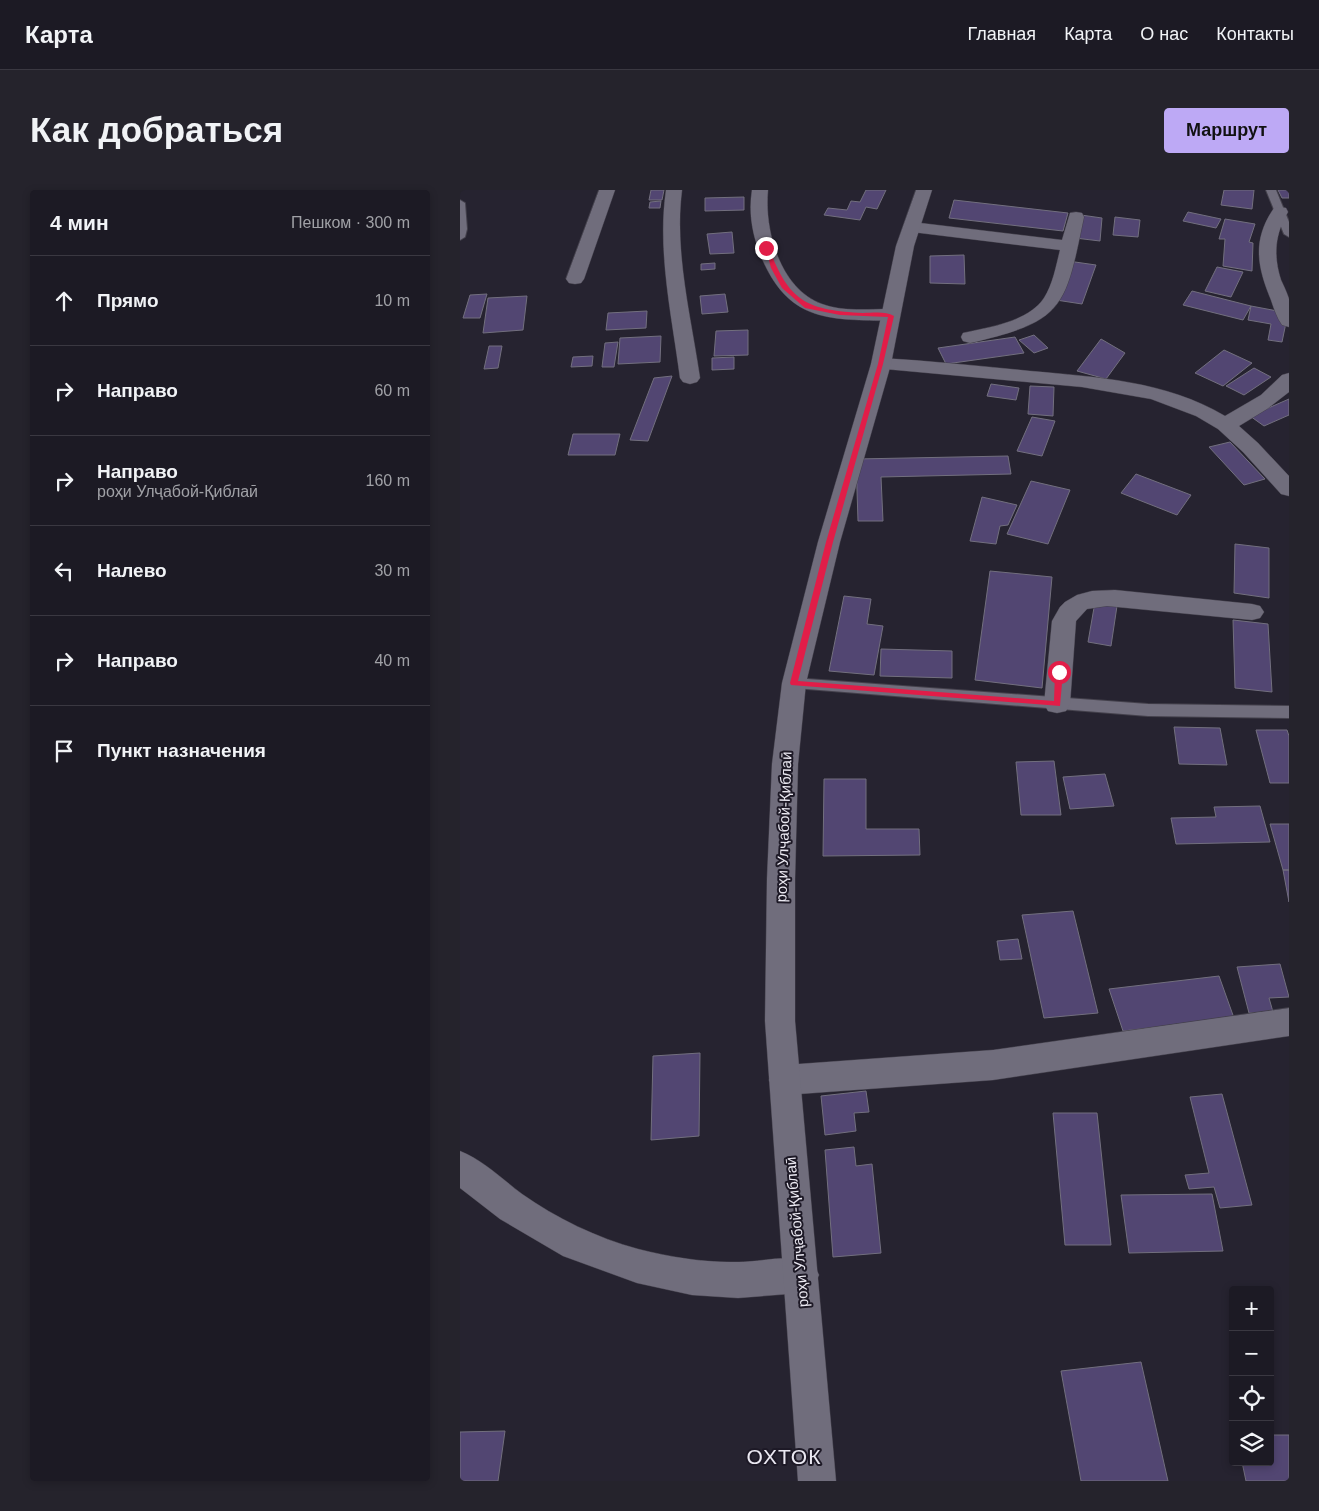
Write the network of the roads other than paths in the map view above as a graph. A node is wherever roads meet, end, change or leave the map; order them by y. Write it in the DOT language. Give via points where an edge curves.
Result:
graph roads {
  1 [pos="607,190"];
  2 [pos="674,190"];
  3 [pos="760,190"];
  4 [pos="924,190"];
  5 [pos="460,203"];
  6 [pos="1279,203"];
  7 [pos="1076,217"];
  8 [pos="912,227"];
  9 [pos="1289,234"];
  10 [pos="460,237"];
  11 [pos="1069,246"];
  12 [pos="574,279"];
  13 [pos="891,316"];
  14 [pos="1289,321"];
  15 [pos="970,337"];
  16 [pos="880,364"];
  17 [pos="690,378"];
  18 [pos="1289,379"];
  19 [pos="1225,425"];
  20 [pos="1289,489"];
  21 [pos="1252,612"];
  22 [pos="794,683"];
  23 [pos="1057,704"];
  24 [pos="1289,712"];
  25 [pos="1289,1022"];
  26 [pos="785,1080"];
  27 [pos="460,1167"];
  28 [pos="801,1275"];
  29 [pos="817,1481"];
  1 -- 12 [label="street"];
  2 -- 17 [label="street" via="671,243"];
  3 -- 13 [label="street" via="757,209 761,234 785,288 807,306 818,310"];
  4 -- 8 [label="street, роҳи Улҷабой-Қиблаӣ"];
  5 -- 10 [label="lane"];
  6 -- 9 [label="lane"];
  6 -- 14 [label="street" via="1266,238 1266,259"];
  7 -- 11 [label="street"];
  8 -- 11 [label="street"];
  8 -- 13 [label="street, роҳи Улҷабой-Қиблаӣ"];
  11 -- 15 [label="street" via="1057,290 1049,305 1018,323"];
  13 -- 16 [label="street, роҳи Улҷабой-Қиблаӣ"];
  16 -- 19 [label="street" via="1126,387 1165,396"];
  16 -- 22 [label="street, роҳи Улҷабой-Қиблаӣ" via="829,542"];
  18 -- 19 [label="street" via="1263,403"];
  19 -- 20 [label="street"];
  21 -- 23 [label="street" via="1098,597 1077,603 1064,620"];
  22 -- 23 [label="lane"];
  22 -- 26 [label="street, роҳи Улҷабой-Қиблаӣ" via="785,764 781,879 780,1022"];
  23 -- 24 [label="lane" via="1148,710"];
  25 -- 26 [label="street" via="993,1065"];
  26 -- 28 [label="street, роҳи Улҷабой-Қиблаӣ"];
  27 -- 28 [label="street" via="512,1207 575,1244 636,1266 692,1277 738,1280"];
  28 -- 29 [label="street, роҳи Улҷабой-Қиблаӣ"];
}
